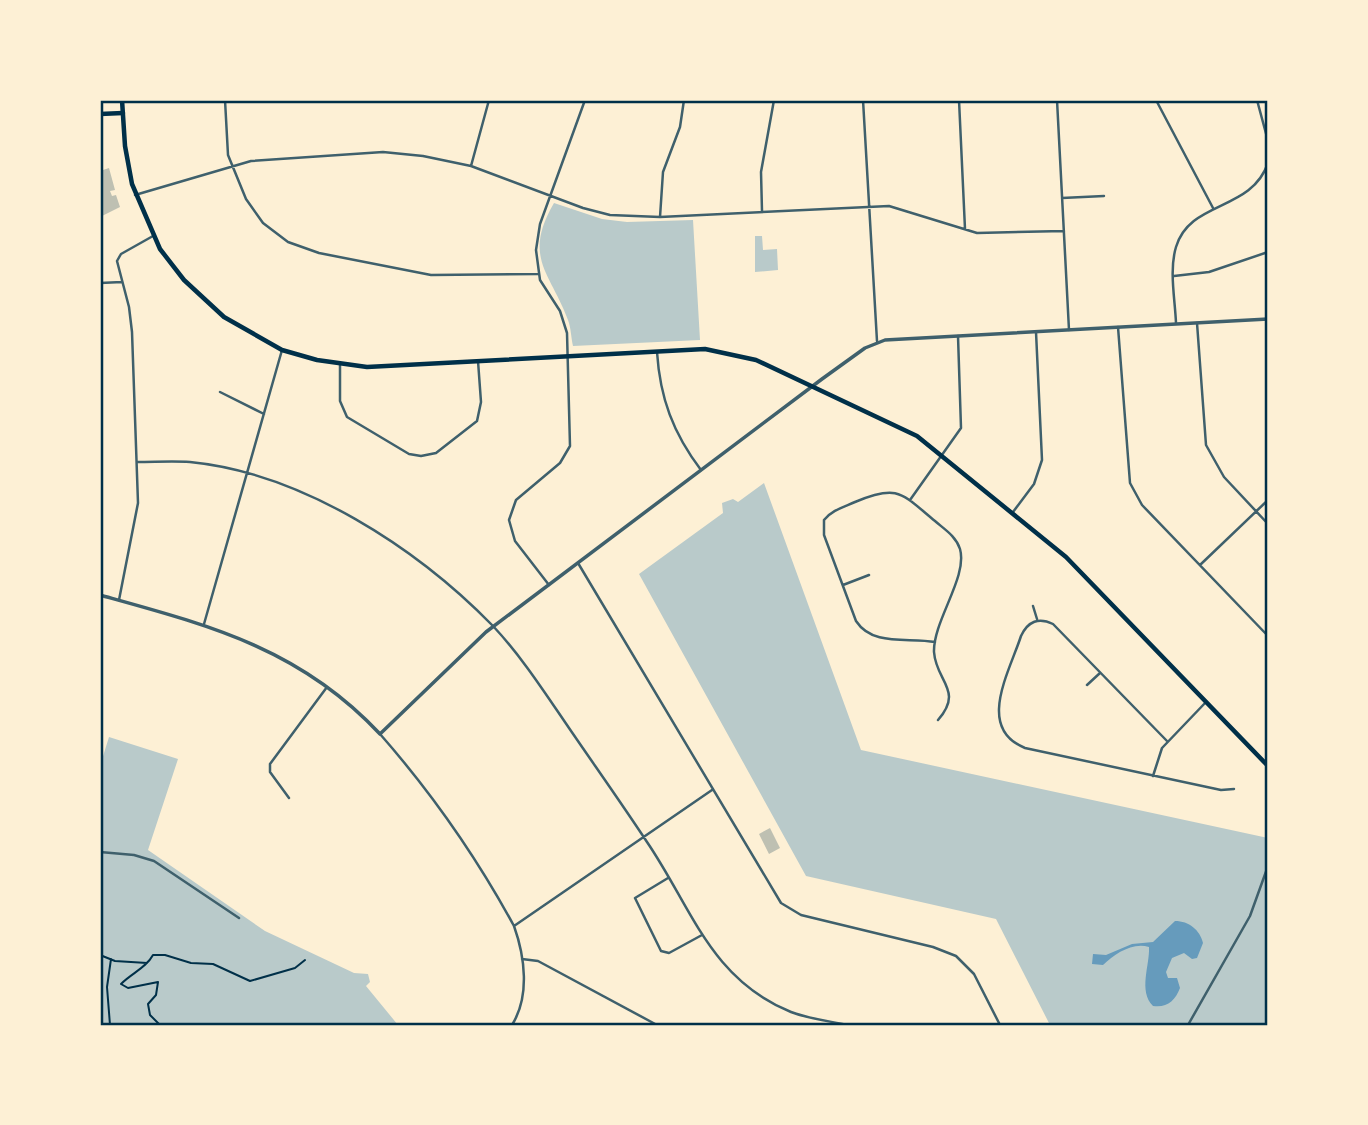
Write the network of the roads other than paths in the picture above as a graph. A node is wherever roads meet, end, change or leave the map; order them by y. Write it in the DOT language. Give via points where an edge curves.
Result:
graph roads {
  1 [pos="122,100"];
  2 [pos="225,100"];
  3 [pos="489,100"];
  4 [pos="585,100"];
  5 [pos="684,100"];
  6 [pos="774,100"];
  7 [pos="863,100"];
  8 [pos="959,100"];
  9 [pos="1057,100"];
  10 [pos="1156,100"];
  11 [pos="1257,100"];
  12 [pos="122,113"];
  13 [pos="100,114"];
  14 [pos="1268,141"];
  15 [pos="1268,163"];
  16 [pos="232,165"];
  17 [pos="471,166"];
  18 [pos="135,195"];
  19 [pos="551,196"];
  20 [pos="1104,196"];
  21 [pos="1062,198"];
  22 [pos="867,207"];
  23 [pos="1214,209"];
  24 [pos="762,212"];
  25 [pos="660,217"];
  26 [pos="965,230"];
  27 [pos="1064,231"];
  28 [pos="153,236"];
  29 [pos="1268,252"];
  30 [pos="538,274"];
  31 [pos="1174,276"];
  32 [pos="122,282"];
  33 [pos="100,283"];
  34 [pos="1268,319"];
  35 [pos="1197,323"];
  36 [pos="1175,324"];
  37 [pos="1118,327"];
  38 [pos="1069,330"];
  39 [pos="1036,332"];
  40 [pos="958,336"];
  41 [pos="877,341"];
  42 [pos="282,350"];
  43 [pos="657,352"];
  44 [pos="568,357"];
  45 [pos="478,361"];
  46 [pos="340,365"];
  47 [pos="813,385"];
  48 [pos="220,392"];
  49 [pos="264,414"];
  50 [pos="942,456"];
  51 [pos="137,462"];
  52 [pos="701,470"];
  53 [pos="247,474"];
  54 [pos="910,500"];
  55 [pos="1268,500"];
  56 [pos="1256,511"];
  57 [pos="1012,513"];
  58 [pos="817,517"];
  59 [pos="824,520"];
  60 [pos="1268,524"];
  61 [pos="578,563"];
  62 [pos="1200,565"];
  63 [pos="869,575"];
  64 [pos="548,585"];
  65 [pos="843,585"];
  66 [pos="100,595"];
  67 [pos="119,600"];
  68 [pos="1033,606"];
  69 [pos="1037,621"];
  70 [pos="204,624"];
  71 [pos="493,627"];
  72 [pos="1268,636"];
  73 [pos="935,642"];
  74 [pos="1101,673"];
  75 [pos="1087,685"];
  76 [pos="328,687"];
  77 [pos="1206,702"];
  78 [pos="937,720"];
  79 [pos="380,734"];
  80 [pos="1167,741"];
  81 [pos="1268,766"];
  82 [pos="1153,776"];
  83 [pos="712,789"];
  84 [pos="1234,789"];
  85 [pos="289,798"];
  86 [pos="643,836"];
  87 [pos="100,852"];
  88 [pos="1268,866"];
  89 [pos="668,877"];
  90 [pos="239,918"];
  91 [pos="514,926"];
  92 [pos="702,935"];
  93 [pos="522,959"];
  94 [pos="830,1023"];
  95 [pos="512,1025"];
  96 [pos="657,1025"];
  97 [pos="848,1025"];
  98 [pos="1000,1025"];
  99 [pos="1188,1025"];
  1 -- 12 [label="main road"];
  2 -- 16 [label="street"];
  3 -- 17 [label="street"];
  4 -- 19 [label="street"];
  5 -- 25 [label="street" via="680,127 661,180"];
  6 -- 24 [label="street" via="761,172"];
  7 -- 22 [label="street"];
  8 -- 26 [label="street"];
  9 -- 21 [label="street"];
  10 -- 23 [label="street"];
  11 -- 14 [label="street"];
  12 -- 13 [label="main road"];
  12 -- 18 [label="main road"];
  15 -- 23 [label="street" via="1250,192"];
  16 -- 17 [label="street" via="280,157 383,152"];
  16 -- 18 [label="street"];
  16 -- 30 [label="street" via="246,199 263,223 305,249 447,277"];
  17 -- 19 [label="street"];
  18 -- 28 [label="main road"];
  19 -- 25 [label="street" via="604,214"];
  19 -- 30 [label="street" via="537,234"];
  20 -- 21 [label="street"];
  21 -- 27 [label="street"];
  22 -- 24 [label="street"];
  22 -- 26 [label="street" via="905,209"];
  22 -- 41 [label="street"];
  23 -- 31 [label="street" via="1184,230 1175,250"];
  24 -- 25 [label="street"];
  26 -- 27 [label="street" via="988,235"];
  27 -- 38 [label="street"];
  28 -- 32 [label="street" via="118,258"];
  28 -- 42 [label="main road" via="196,293 244,331"];
  29 -- 31 [label="street" via="1209,272"];
  30 -- 44 [label="street" via="564,320"];
  31 -- 36 [label="street"];
  32 -- 33 [label="street"];
  32 -- 51 [label="street" via="132,332"];
  34 -- 35 [label="street"];
  35 -- 36 [label="street"];
  35 -- 56 [label="street" via="1206,445 1217,468"];
  36 -- 37 [label="street"];
  37 -- 38 [label="street"];
  37 -- 62 [label="street" via="1130,483 1142,505"];
  38 -- 39 [label="street"];
  39 -- 40 [label="street"];
  39 -- 57 [label="street" via="1042,460 1034,484"];
  40 -- 41 [label="street"];
  40 -- 50 [label="street" via="962,418 957,437"];
  41 -- 47 [label="street"];
  42 -- 46 [label="main road"];
  42 -- 49 [label="street"];
  43 -- 44 [label="main road"];
  43 -- 47 [label="main road" via="705,349 738,354"];
  43 -- 52 [label="street" via="666,409"];
  44 -- 45 [label="main road"];
  44 -- 64 [label="street" via="570,446 560,463 516,500 509,520 515,541"];
  45 -- 46 [label="main road"];
  45 -- 46 [label="street" via="481,402 477,421 436,453 421,456 402,452 347,417 340,401"];
  47 -- 50 [label="main road" via="904,428"];
  47 -- 52 [label="street"];
  48 -- 49 [label="street"];
  49 -- 53 [label="street"];
  50 -- 54 [label="street"];
  50 -- 57 [label="main road"];
  51 -- 53 [label="street" via="191,463"];
  51 -- 67 [label="street" via="137,516"];
  52 -- 61 [label="street"];
  53 -- 70 [label="street"];
  53 -- 71 [label="street" via="331,508 394,542"];
  54 -- 59 [label="street" via="891,491 878,492 835,510"];
  54 -- 73 [label="street" via="952,535 960,551"];
  55 -- 56 [label="street"];
  56 -- 60 [label="street"];
  56 -- 62 [label="street"];
  57 -- 77 [label="main road" via="1066,557"];
  58 -- 59 [label="street"];
  59 -- 65 [label="street" via="824,534"];
  61 -- 64 [label="street"];
  61 -- 83 [label="street"];
  62 -- 72 [label="street"];
  63 -- 65 [label="street"];
  64 -- 71 [label="street"];
  65 -- 73 [label="street" via="856,621 866,634"];
  66 -- 67 [label="street"];
  67 -- 70 [label="street"];
  68 -- 69 [label="street"];
  69 -- 74 [label="street" via="1053,624"];
  69 -- 82 [label="street" via="1027,625 1021,636 999,706 1003,733 1025,748"];
  70 -- 76 [label="street" via="262,646"];
  71 -- 79 [label="street"];
  71 -- 86 [label="street" via="531,673"];
  73 -- 78 [label="street" via="935,656 950,696 947,710"];
  74 -- 75 [label="street"];
  74 -- 80 [label="street"];
  76 -- 79 [label="street"];
  76 -- 85 [label="street" via="270,764 270,772"];
  77 -- 80 [label="street"];
  77 -- 81 [label="main road"];
  79 -- 91 [label="street" via="438,809"];
  80 -- 82 [label="street" via="1156,758"];
  82 -- 84 [label="street"];
  83 -- 86 [label="street"];
  83 -- 98 [label="street" via="776,896 788,908 956,956 974,974"];
  86 -- 89 [label="street"];
  86 -- 91 [label="street"];
  87 -- 90 [label="street" via="154,861"];
  88 -- 99 [label="street" via="1250,916"];
  89 -- 92 [label="street"];
  89 -- 92 [label="street" via="635,898 664,953"];
  91 -- 93 [label="street"];
  92 -- 94 [label="street" via="727,968 758,995"];
  93 -- 95 [label="street" via="522,999"];
  93 -- 96 [label="street" via="538,961"];
  94 -- 97 [label="street"];
}
